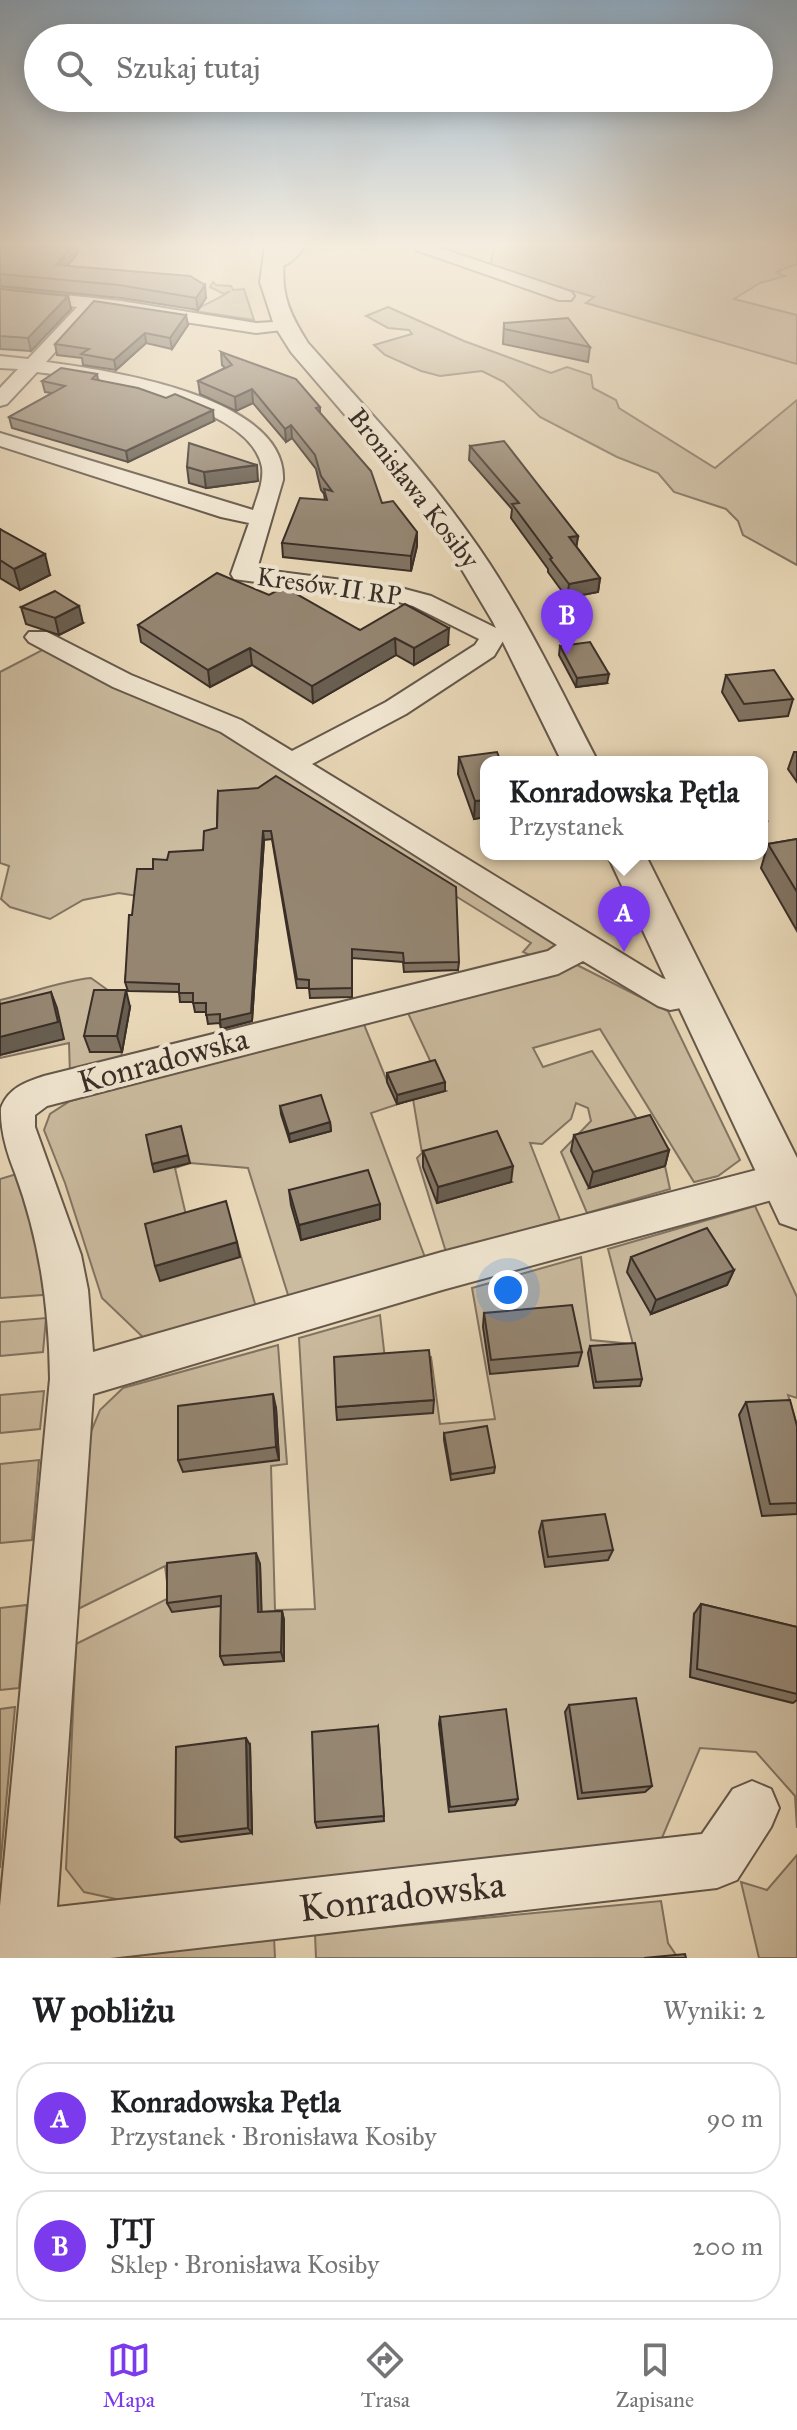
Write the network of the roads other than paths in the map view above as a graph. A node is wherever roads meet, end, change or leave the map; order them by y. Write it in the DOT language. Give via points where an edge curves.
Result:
graph roads {
  1 [pos="56,338"];
  2 [pos="294,338"];
  3 [pos="0,362"];
  4 [pos="31,364"];
  5 [pos="0,400"];
  6 [pos="0,439"];
  7 [pos="260,518"];
  8 [pos="503,633"];
  9 [pos="38,637"];
  10 [pos="576,756"];
  11 [pos="291,763"];
  12 [pos="629,860"];
  13 [pos="580,946"];
  14 [pos="696,994"];
  15 [pos="790,1194"];
  16 [pos="72,1379"];
  17 [pos="752,1808"];
  18 [pos="25,1948"];
  1 -- 4 [label="street"];
  2 -- 8 [label="street, Bronisława Kosiby" via="441,515 484,578"];
  3 -- 4 [label="street, Kresów II RP"];
  4 -- 5 [label="street"];
  4 -- 7 [label="street, Kresów II RP" via="163,391 240,424 262,443 274,467"];
  6 -- 7 [label="street, Kresów II RP"];
  7 -- 8 [label="street, Kresów II RP" via="243,574 397,594"];
  8 -- 10 [label="street, Bronisława Kosiby"];
  8 -- 11 [label="street" via="396,708"];
  9 -- 11 [label="street" via="122,681 231,726"];
  11 -- 13 [label="street"];
  12 -- 14 [label="street"];
  13 -- 14 [label="street" via="670,997"];
  13 -- 16 [label="street, Konradowska" via="558,961 30,1096 16,1120 63,1264"];
  14 -- 15 [label="street"];
  15 -- 16 [label="street" via="442,1271"];
  16 -- 18 [label="street, Konradowska"];
  17 -- 18 [label="street, Konradowska" via="717,1860"];
}
